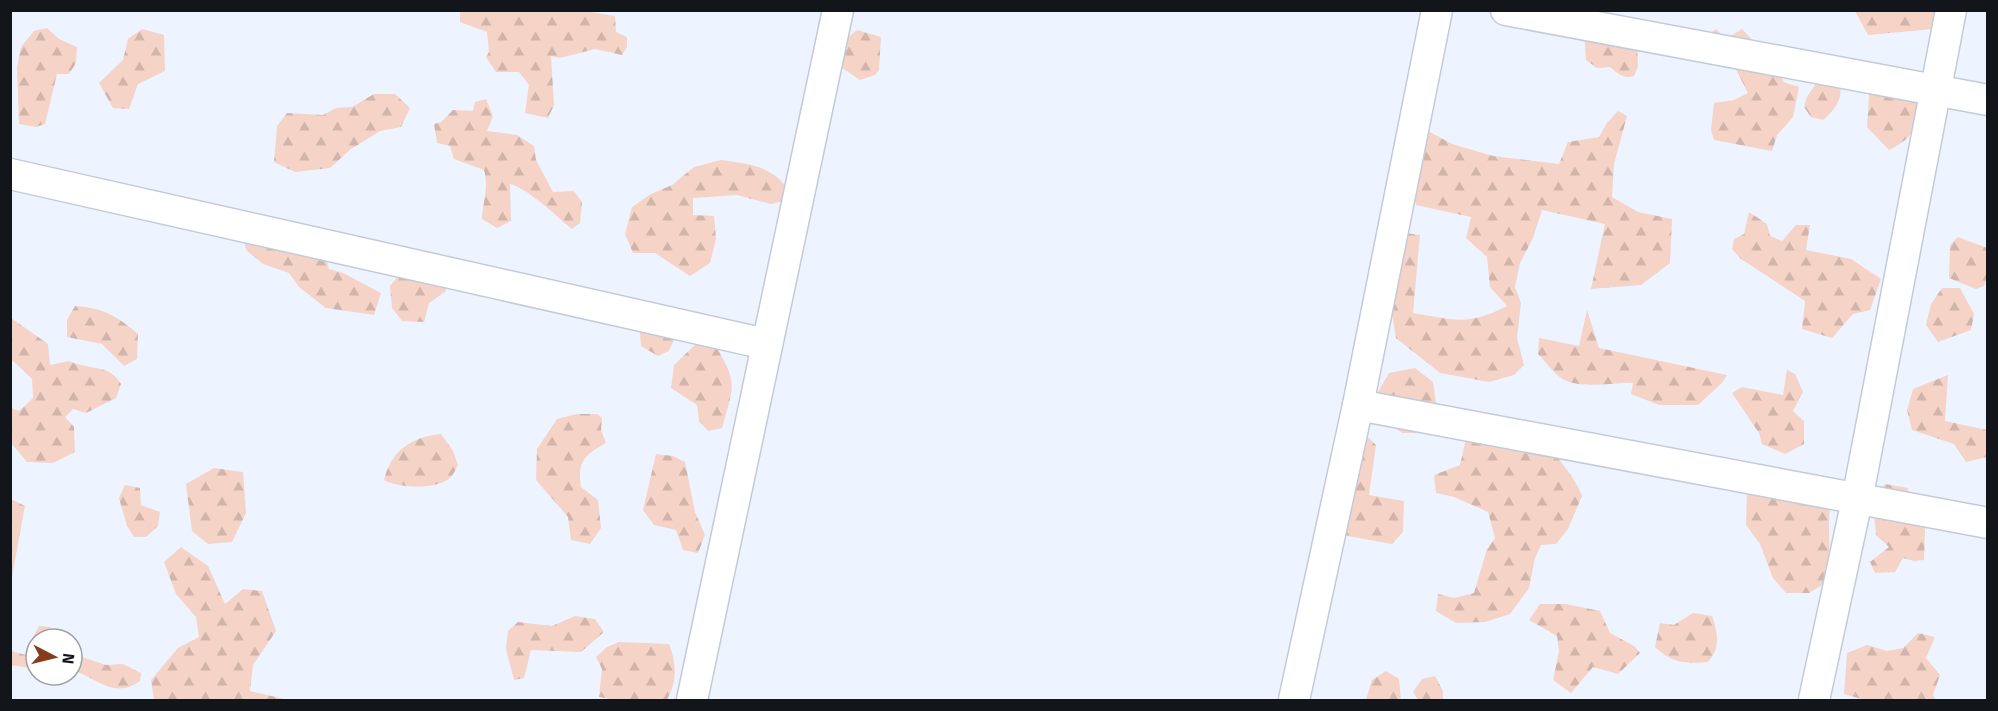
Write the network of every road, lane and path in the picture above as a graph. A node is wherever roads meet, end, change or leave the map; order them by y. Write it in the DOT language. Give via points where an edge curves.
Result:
graph roads {
  1 [pos="838,10"];
  2 [pos="1437,10"];
  3 [pos="1506,10"];
  4 [pos="1951,10"];
  5 [pos="1934,89"];
  6 [pos="1988,100"];
  7 [pos="10,174"];
  8 [pos="766,344"];
  9 [pos="1358,405"];
  10 [pos="1857,500"];
  11 [pos="1988,523"];
  12 [pos="692,700"];
  13 [pos="1294,700"];
  14 [pos="1814,700"];
  1 -- 8 [label="street"];
  2 -- 9 [label="street"];
  3 -- 5 [label="street"];
  4 -- 5 [label="street"];
  5 -- 6 [label="street"];
  5 -- 10 [label="street"];
  7 -- 8 [label="street"];
  8 -- 12 [label="street"];
  9 -- 10 [label="street"];
  9 -- 13 [label="street"];
  10 -- 11 [label="street"];
  10 -- 14 [label="street"];
}
